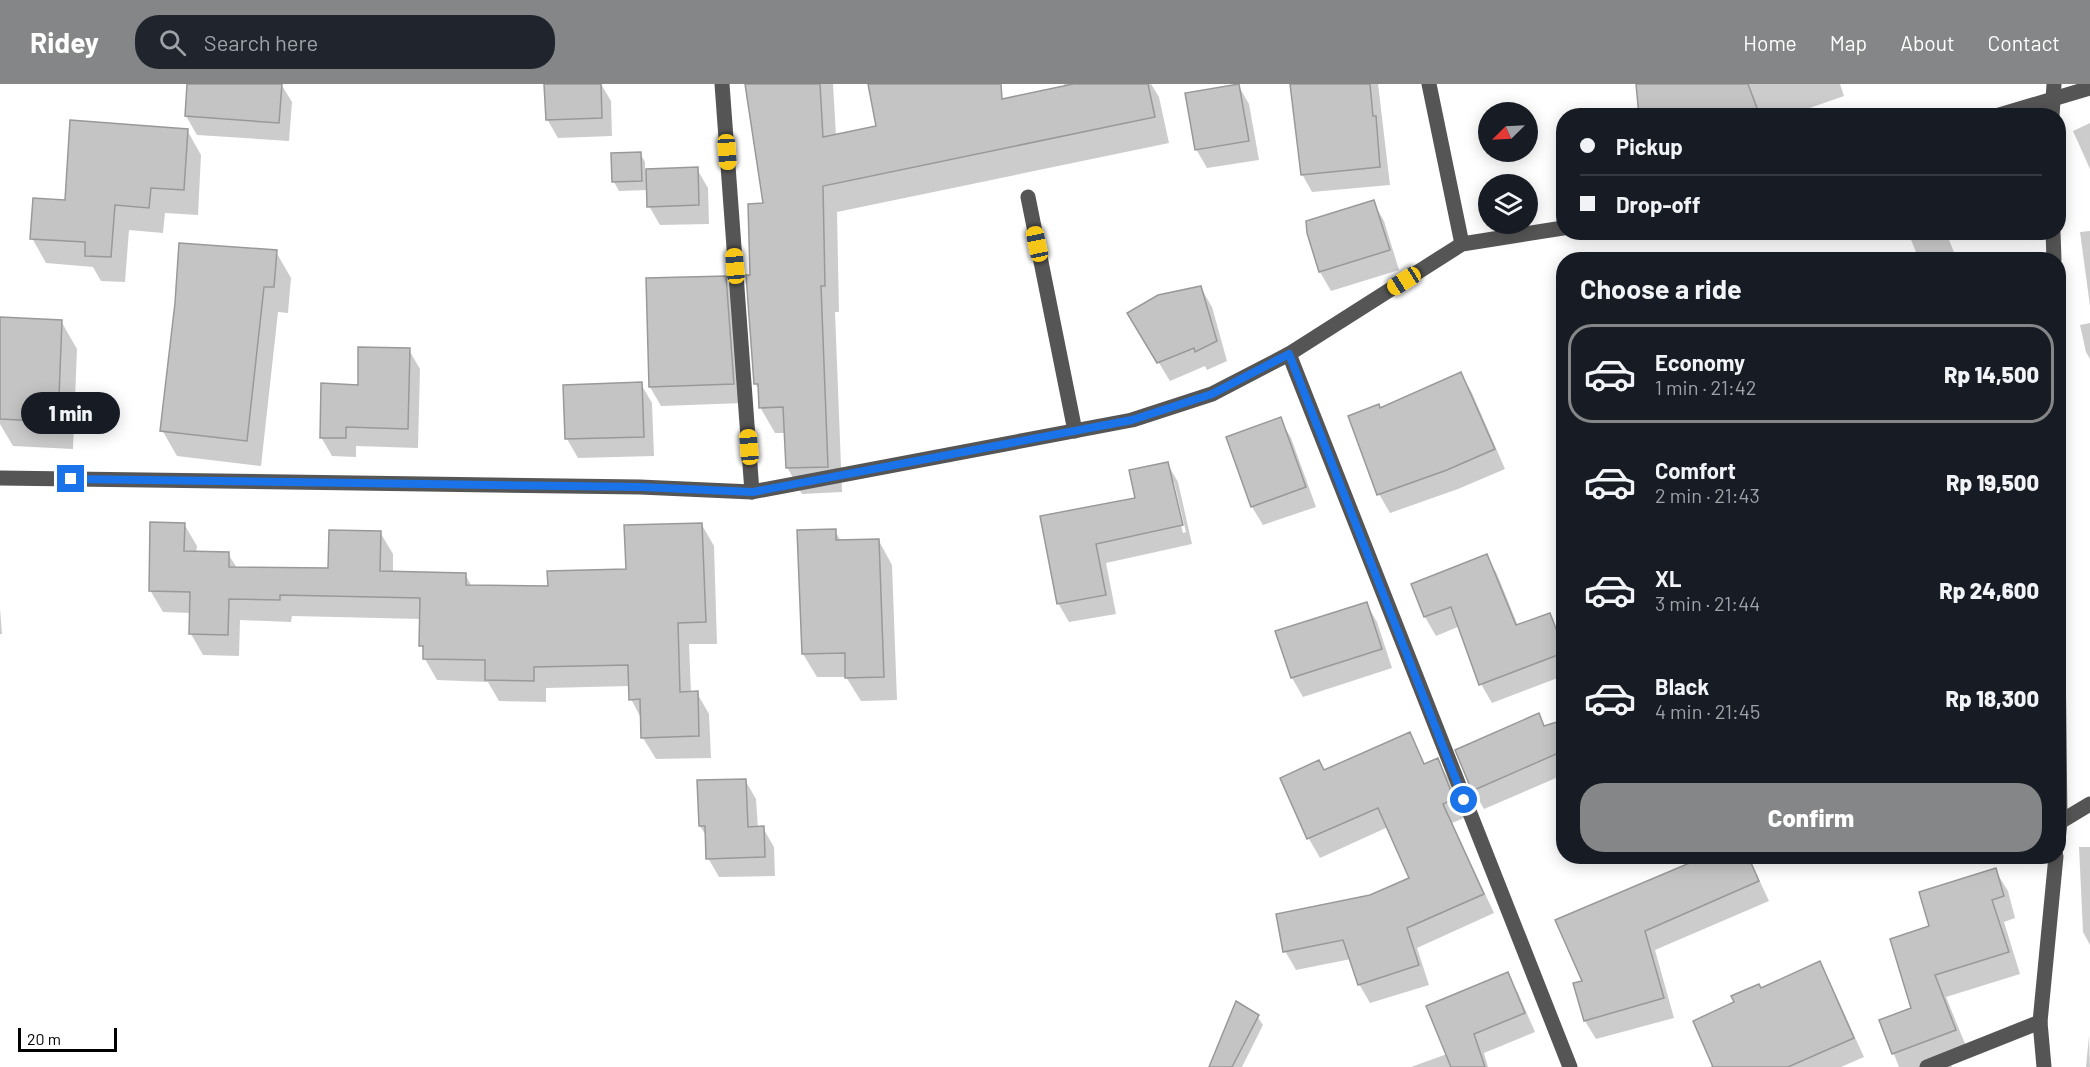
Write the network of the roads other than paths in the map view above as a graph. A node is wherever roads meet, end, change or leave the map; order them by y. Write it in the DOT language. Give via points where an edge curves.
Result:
graph roads {
  1 [pos="722,84"];
  2 [pos="1429,84"];
  3 [pos="2054,84"];
  4 [pos="2090,88"];
  5 [pos="2052,100"];
  6 [pos="2024,108"];
  7 [pos="2052,108"];
  8 [pos="1028,197"];
  9 [pos="1556,229"];
  10 [pos="1462,244"];
  11 [pos="1289,354"];
  12 [pos="1075,430"];
  13 [pos="0,478"];
  14 [pos="753,492"];
  15 [pos="2090,804"];
  16 [pos="2066,818"];
  17 [pos="2055,864"];
  18 [pos="2040,1022"];
  19 [pos="1570,1067"];
  20 [pos="1927,1067"];
  21 [pos="2044,1067"];
  1 -- 14 [label="street"];
  2 -- 10 [label="street"];
  3 -- 5 [label="street"];
  4 -- 5 [label="street"];
  5 -- 6 [label="street"];
  5 -- 7 [label="street"];
  8 -- 12 [label="street"];
  9 -- 10 [label="street"];
  10 -- 11 [label="street"];
  11 -- 12 [label="street" via="1212,394 1132,420"];
  11 -- 19 [label="street"];
  12 -- 14 [label="street"];
  13 -- 14 [label="street"];
  15 -- 16 [label="street"];
  17 -- 18 [label="street"];
  18 -- 20 [label="street"];
  18 -- 21 [label="street"];
}
